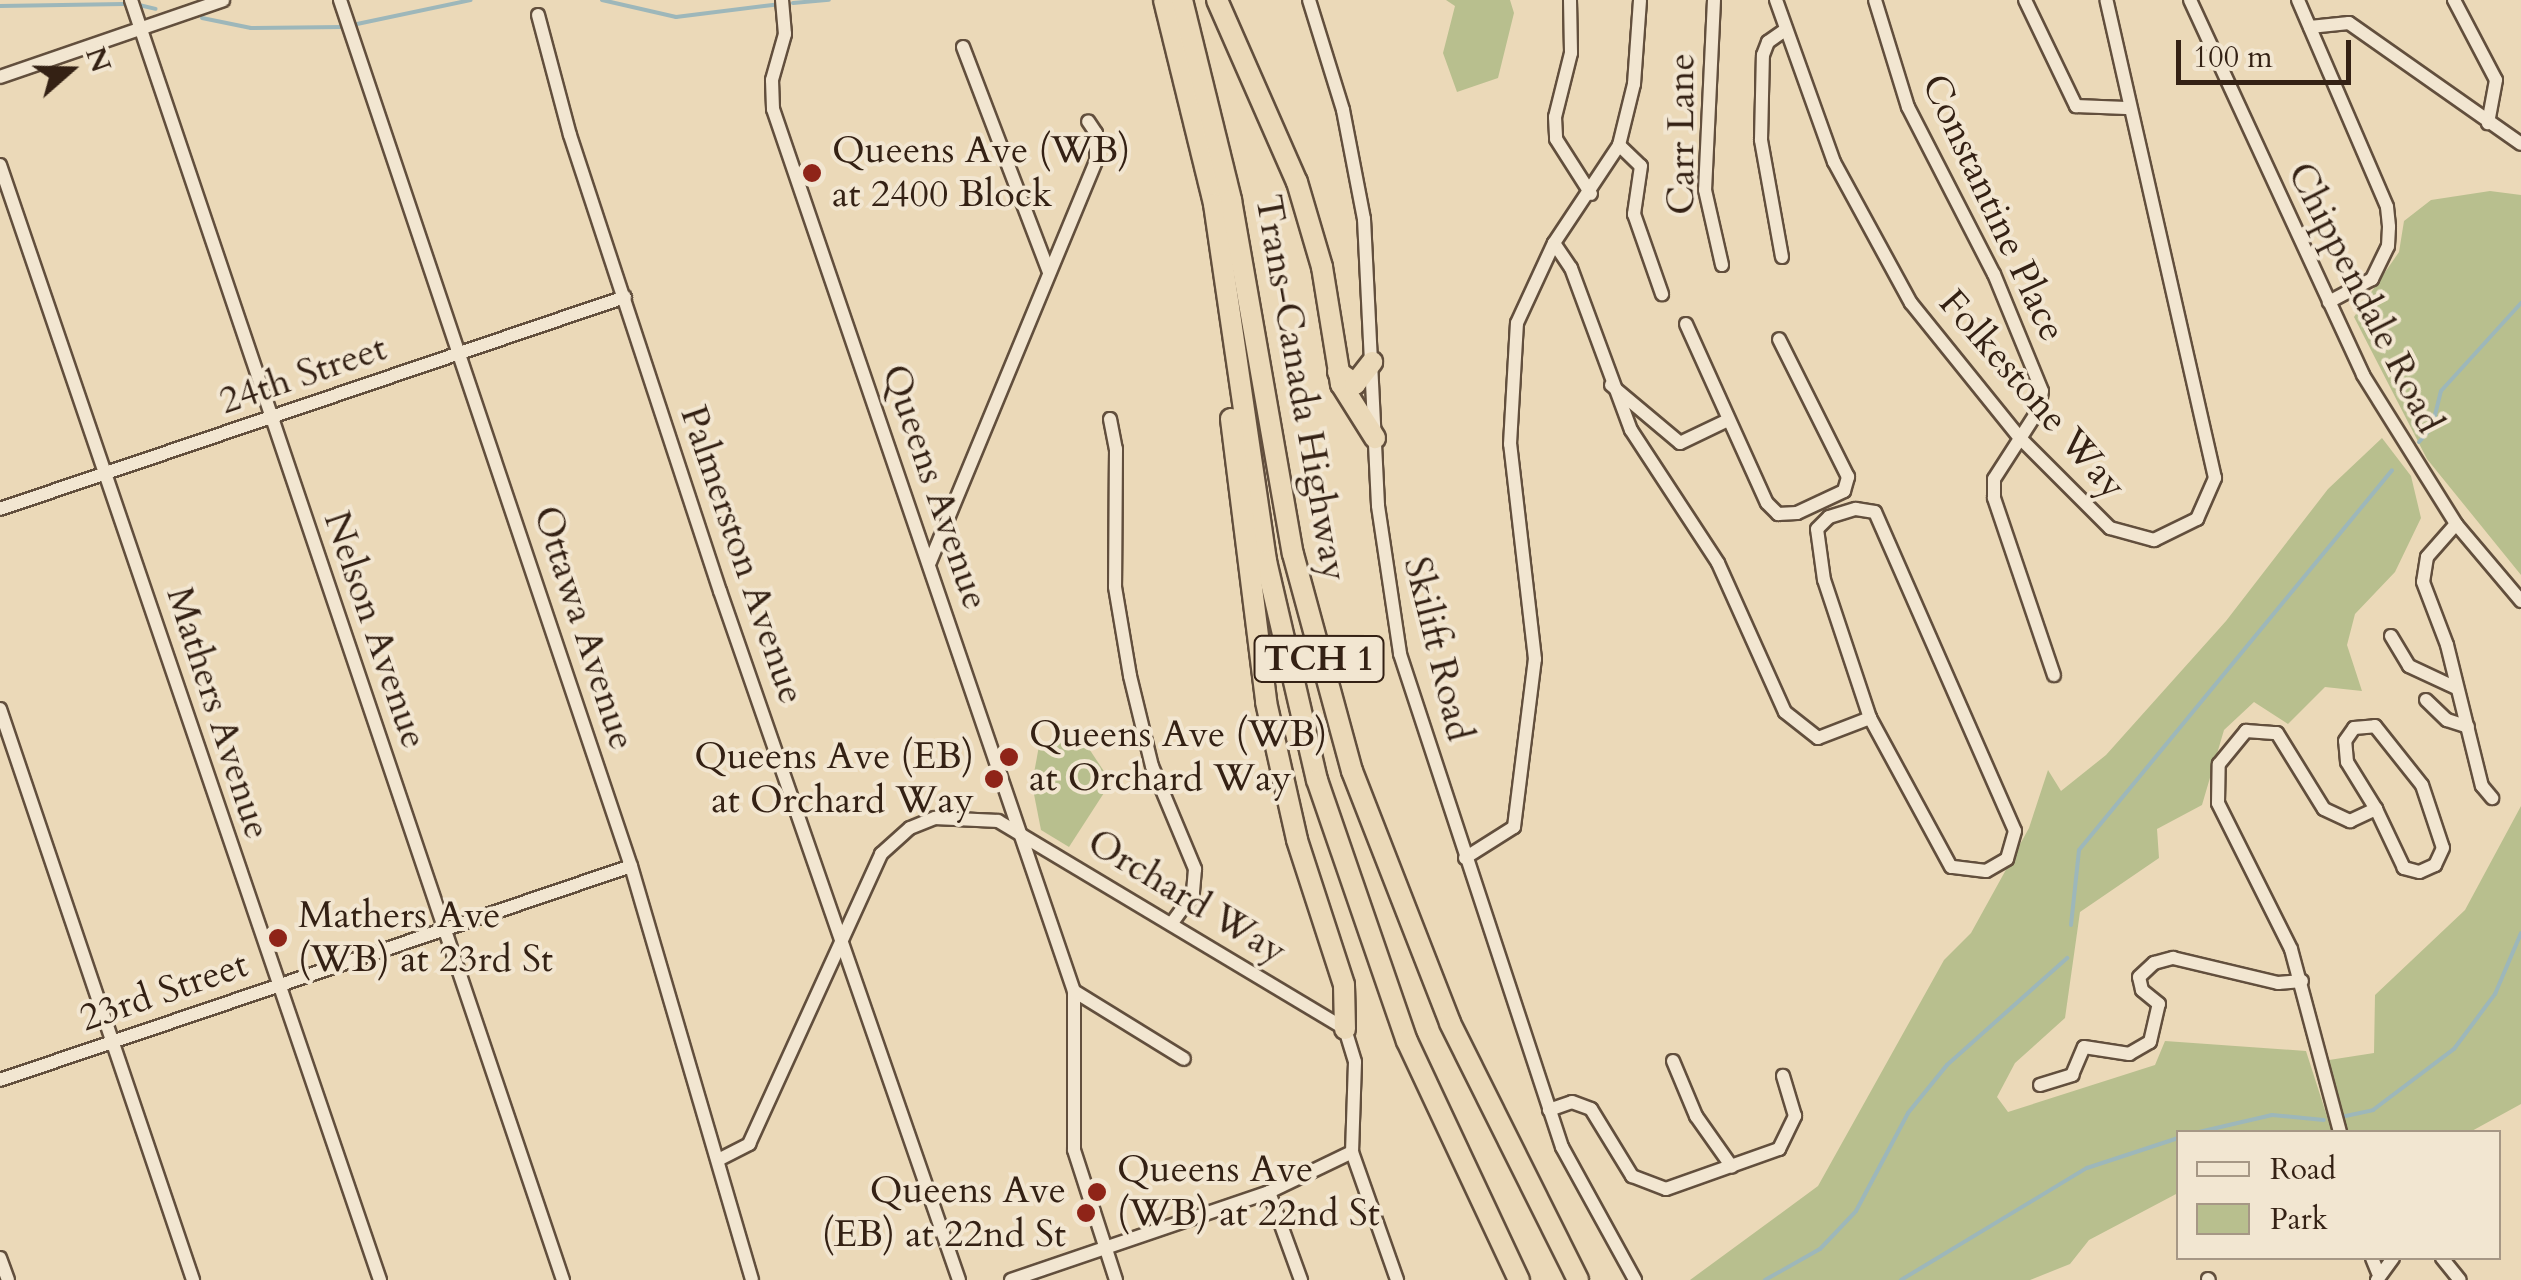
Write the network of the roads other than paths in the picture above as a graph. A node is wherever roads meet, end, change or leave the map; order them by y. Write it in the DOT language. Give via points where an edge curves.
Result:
graph roads {
  1 [pos="131,0"];
  2 [pos="224,0"];
  3 [pos="340,0"];
  4 [pos="782,0"];
  5 [pos="1164,0"];
  6 [pos="1182,0"];
  7 [pos="1217,0"];
  8 [pos="1309,0"];
  9 [pos="1570,0"];
  10 [pos="1640,0"];
  11 [pos="1714,0"];
  12 [pos="1776,0"];
  13 [pos="1874,0"];
  14 [pos="2025,0"];
  15 [pos="2106,0"];
  16 [pos="2190,0"];
  17 [pos="2298,0"];
  18 [pos="2454,0"];
  19 [pos="538,15"];
  20 [pos="2310,26"];
  21 [pos="140,28"];
  22 [pos="1785,30"];
  23 [pos="963,47"];
  24 [pos="0,77"];
  25 [pos="2126,108"];
  26 [pos="1088,121"];
  27 [pos="2488,122"];
  28 [pos="1619,144"];
  29 [pos="2521,144"];
  30 [pos="0,164"];
  31 [pos="1591,194"];
  32 [pos="1554,243"];
  33 [pos="1222,247"];
  34 [pos="1782,258"];
  35 [pos="1722,266"];
  36 [pos="1050,272"];
  37 [pos="1662,294"];
  38 [pos="624,297"];
  39 [pos="2329,302"];
  40 [pos="1686,324"];
  41 [pos="1779,339"];
  42 [pos="461,353"];
  43 [pos="1372,362"];
  44 [pos="1337,371"];
  45 [pos="1609,383"];
  46 [pos="272,418"];
  47 [pos="1110,419"];
  48 [pos="1728,420"];
  49 [pos="2019,437"];
  50 [pos="1374,438"];
  51 [pos="106,473"];
  52 [pos="0,509"];
  53 [pos="2456,524"];
  54 [pos="930,562"];
  55 [pos="2521,601"];
  56 [pos="2391,636"];
  57 [pos="2054,675"];
  58 [pos="2454,687"];
  59 [pos="2426,700"];
  60 [pos="0,709"];
  61 [pos="1870,718"];
  62 [pos="2468,728"];
  63 [pos="2492,798"];
  64 [pos="2376,809"];
  65 [pos="1020,831"];
  66 [pos="1465,858"];
  67 [pos="631,866"];
  68 [pos="1173,922"];
  69 [pos="444,929"];
  70 [pos="841,934"];
  71 [pos="2302,982"];
  72 [pos="277,986"];
  73 [pos="1074,991"];
  74 [pos="1345,1028"];
  75 [pos="113,1041"];
  76 [pos="1184,1060"];
  77 [pos="1673,1062"];
  78 [pos="1783,1076"];
  79 [pos="0,1080"];
  80 [pos="2040,1086"];
  81 [pos="1549,1110"];
  82 [pos="2339,1130"];
  83 [pos="1352,1152"];
  84 [pos="720,1159"];
  85 [pos="1732,1167"];
  86 [pos="1270,1192"];
  87 [pos="1105,1248"];
  88 [pos="0,1258"];
  89 [pos="2444,1260"];
  90 [pos="8,1280"];
  91 [pos="193,1280"];
  92 [pos="380,1280"];
  93 [pos="563,1280"];
  94 [pos="752,1280"];
  95 [pos="959,1280"];
  96 [pos="1011,1280"];
  97 [pos="1116,1280"];
  98 [pos="1301,1280"];
  99 [pos="1397,1280"];
  100 [pos="1519,1280"];
  101 [pos="1578,1280"];
  102 [pos="1635,1280"];
  103 [pos="2460,1280"];
  1 -- 21 [label="street, Nelson Avenue"];
  2 -- 21 [label="street"];
  3 -- 42 [label="street, Ottawa Avenue"];
  4 -- 54 [label="street, Queens Avenue" via="785,34 772,80 773,108"];
  5 -- 33 [label="highway, Trans-Canada Highway / TCH 1"];
  6 -- 101 [label="highway, Trans-Canada Highway / TCH 1" via="1231,200 1293,554 1352,771 1450,1023"];
  7 -- 44 [label="highway" via="1308,211"];
  8 -- 43 [label="street, Skilift Road" via="1355,158"];
  9 -- 31 [label="street" via="1571,53 1554,117 1556,138"];
  10 -- 28 [label="street" via="1634,84"];
  11 -- 35 [label="street, Carr Lane" via="1705,190"];
  12 -- 22 [label="street, Folkestone Way"];
  13 -- 49 [label="street, Constantine Place" via="1908,107 2031,355 2040,409"];
  14 -- 25 [label="street" via="2076,106"];
  15 -- 25 [label="street, Folkestone Way"];
  16 -- 39 [label="street, Chippendale Road"];
  17 -- 20 [label="street"];
  18 -- 27 [label="street" via="2496,80"];
  19 -- 38 [label="street, Palmerston Avenue"];
  20 -- 27 [label="street" via="2350,23"];
  20 -- 39 [label="street" via="2387,207 2389,227 2372,280"];
  21 -- 24 [label="street"];
  21 -- 46 [label="street, Nelson Avenue"];
  22 -- 34 [label="street" via="1768,42 1763,56 1761,140"];
  22 -- 49 [label="street, Folkestone Way" via="1863,227 1911,303"];
  23 -- 36 [label="street"];
  25 -- 49 [label="street, Folkestone Way" via="2211,446 2210,501 2176,534 2131,538 2110,528"];
  26 -- 36 [label="street" via="1096,133 1096,160"];
  27 -- 29 [label="street"];
  28 -- 31 [label="street"];
  28 -- 37 [label="street" via="1642,166 1634,214"];
  30 -- 51 [label="street, Mathers Avenue"];
  31 -- 32 [label="street"];
  32 -- 45 [label="street" via="1571,268"];
  32 -- 66 [label="street" via="1517,323 1509,389 1517,526 1535,659 1518,814 1504,839"];
  33 -- 74 [label="highway" via="1238,505 1258,655 1297,840 1344,985"];
  33 -- 100 [label="highway, Trans-Canada Highway / TCH 1" via="1266,561 1317,780 1424,1083"];
  36 -- 54 [label="street"];
  38 -- 42 [label="street, 24th Street"];
  38 -- 70 [label="street, Palmerston Avenue"];
  39 -- 53 [label="street, Chippendale Road" via="2378,402"];
  40 -- 48 [label="street"];
  41 -- 48 [label="street" via="1845,464 1844,490 1778,514"];
  42 -- 46 [label="street, 24th Street"];
  42 -- 67 [label="street, Ottawa Avenue"];
  43 -- 44 [label="highway" via="1355,384 1342,381"];
  43 -- 50 [label="street, Skilift Road"];
  44 -- 50 [label="highway"];
  45 -- 48 [label="street" via="1680,443"];
  45 -- 61 [label="street" via="1658,476 1718,564 1785,712 1818,738"];
  46 -- 51 [label="street, 24th Street"];
  46 -- 69 [label="street, Nelson Avenue"];
  47 -- 68 [label="street" via="1116,449 1115,587 1130,676 1152,766 1195,869 1193,894"];
  49 -- 57 [label="street, Constantine Place" via="1994,480 1994,498"];
  50 -- 66 [label="street, Skilift Road" via="1389,610"];
  51 -- 52 [label="street, 24th Street"];
  51 -- 72 [label="street, Mathers Avenue"];
  53 -- 55 [label="street, Chippendale Road"];
  53 -- 58 [label="street" via="2423,569"];
  54 -- 65 [label="street, Queens Avenue"];
  56 -- 58 [label="street" via="2409,666"];
  58 -- 62 [label="street"];
  59 -- 62 [label="street"];
  60 -- 75 [label="street"];
  61 -- 61 [label="street" via="1824,580 1816,529 1856,509 1875,512 2015,830 2006,859 1986,871 1952,868"];
  62 -- 63 [label="street" via="2482,786"];
  64 -- 64 [label="street" via="2344,755 2347,735 2364,725 2382,730 2417,774 2443,848 2435,865 2418,872 2404,868"];
  64 -- 71 [label="street" via="2350,821 2331,816 2285,740 2261,728 2239,735 2219,764 2216,790 2225,817 2275,911"];
  65 -- 68 [label="street, Orchard Way"];
  65 -- 70 [label="street, Orchard Way" via="962,816 910,828 880,854"];
  65 -- 73 [label="street, Queens Avenue"];
  66 -- 81 [label="street, Skilift Road"];
  67 -- 69 [label="street, 23rd Street"];
  67 -- 84 [label="street, Ottawa Avenue"];
  68 -- 74 [label="street, Orchard Way"];
  69 -- 72 [label="street, 23rd Street"];
  69 -- 93 [label="street, Nelson Avenue"];
  70 -- 84 [label="street, Orchard Way" via="749,1144"];
  70 -- 95 [label="street, Palmerston Avenue"];
  71 -- 80 [label="street" via="2278,983 2173,958 2154,962 2139,977 2142,990 2158,1004 2150,1042 2129,1054 2084,1048 2072,1076"];
  71 -- 82 [label="street"];
  72 -- 75 [label="street, 23rd Street"];
  72 -- 92 [label="street, Mathers Avenue"];
  73 -- 76 [label="street"];
  73 -- 87 [label="street, Queens Avenue" via="1074,1150"];
  74 -- 83 [label="street" via="1356,1062"];
  75 -- 79 [label="street, 23rd Street"];
  75 -- 91 [label="street"];
  77 -- 85 [label="street" via="1696,1116"];
  78 -- 85 [label="street" via="1795,1108 1789,1138 1772,1154"];
  81 -- 85 [label="street" via="1572,1102 1591,1109 1632,1176 1650,1187 1674,1187"];
  81 -- 102 [label="street, Skilift Road" via="1591,1208"];
  83 -- 86 [label="street"];
  83 -- 99 [label="street"];
  84 -- 94 [label="street, Ottawa Avenue"];
  86 -- 87 [label="street"];
  86 -- 98 [label="street"];
  87 -- 96 [label="street"];
  87 -- 97 [label="street, Queens Avenue"];
  88 -- 90 [label="street"];
  89 -- 103 [label="street"];
}
